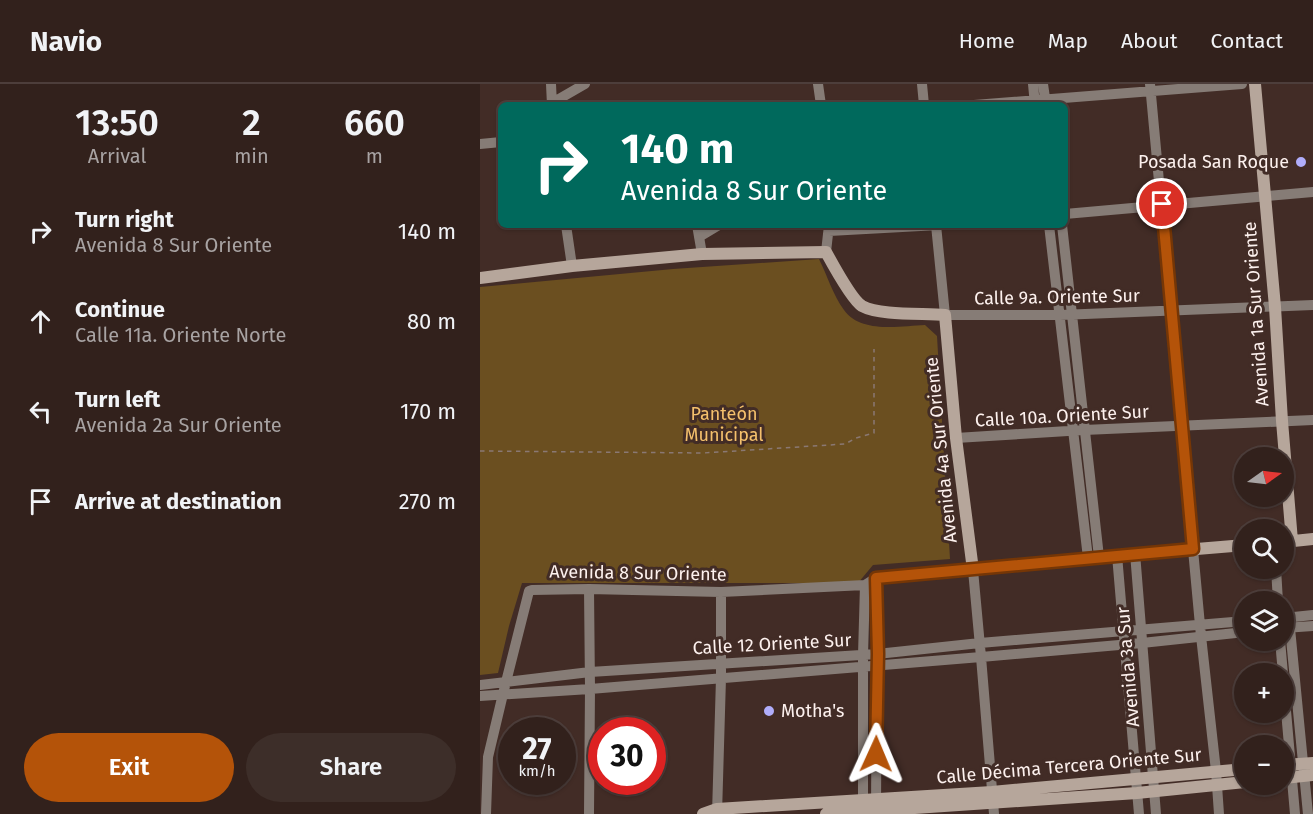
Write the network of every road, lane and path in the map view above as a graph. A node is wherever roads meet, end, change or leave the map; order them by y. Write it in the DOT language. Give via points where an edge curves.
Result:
graph roads {
  1 [pos="550,84"];
  2 [pos="585,84"];
  3 [pos="818,84"];
  4 [pos="922,84"];
  5 [pos="1033,84"];
  6 [pos="1043,84"];
  7 [pos="1242,84"];
  8 [pos="1255,84"];
  9 [pos="1151,88"];
  10 [pos="552,102"];
  11 [pos="555,102"];
  12 [pos="821,102"];
  13 [pos="924,102"];
  14 [pos="1040,102"];
  15 [pos="498,142"];
  16 [pos="480,144"];
  17 [pos="1313,192"];
  18 [pos="1264,195"];
  19 [pos="1162,204"];
  20 [pos="1068,214"];
  21 [pos="566,228"];
  22 [pos="698,228"];
  23 [pos="714,228"];
  24 [pos="829,228"];
  25 [pos="937,228"];
  26 [pos="1050,228"];
  27 [pos="1062,228"];
  28 [pos="699,237"];
  29 [pos="826,252"];
  30 [pos="702,254"];
  31 [pos="572,266"];
  32 [pos="480,278"];
  33 [pos="1313,305"];
  34 [pos="1275,307"];
  35 [pos="1172,312"];
  36 [pos="945,315"];
  37 [pos="1066,315"];
  38 [pos="874,349"];
  39 [pos="1313,420"];
  40 [pos="1282,422"];
  41 [pos="1182,426"];
  42 [pos="1079,431"];
  43 [pos="956,438"];
  44 [pos="480,451"];
  45 [pos="1287,519"];
  46 [pos="1313,539"];
  47 [pos="1294,541"];
  48 [pos="1234,546"];
  49 [pos="1193,549"];
  50 [pos="1135,553"];
  51 [pos="1117,555"];
  52 [pos="1094,557"];
  53 [pos="973,570"];
  54 [pos="876,578"];
  55 [pos="865,585"];
  56 [pos="589,589"];
  57 [pos="721,592"];
  58 [pos="1313,615"];
  59 [pos="1294,621"];
  60 [pos="1234,622"];
  61 [pos="1200,624"];
  62 [pos="1294,624"];
  63 [pos="1313,626"];
  64 [pos="1142,629"];
  65 [pos="1124,632"];
  66 [pos="1234,633"];
  67 [pos="1201,636"];
  68 [pos="980,643"];
  69 [pos="1142,643"];
  70 [pos="1125,644"];
  71 [pos="1289,651"];
  72 [pos="981,657"];
  73 [pos="878,659"];
  74 [pos="863,660"];
  75 [pos="721,663"];
  76 [pos="590,672"];
  77 [pos="721,678"];
  78 [pos="480,685"];
  79 [pos="504,688"];
  80 [pos="590,689"];
  81 [pos="480,696"];
  82 [pos="1147,698"];
  83 [pos="1130,699"];
  84 [pos="1290,723"];
  85 [pos="484,758"];
  86 [pos="1234,770"];
  87 [pos="1298,770"];
  88 [pos="1216,771"];
  89 [pos="1153,778"];
  90 [pos="1136,779"];
  91 [pos="1234,783"];
  92 [pos="1217,785"];
  93 [pos="1155,792"];
  94 [pos="1137,793"];
  95 [pos="993,803"];
  96 [pos="863,808"];
  97 [pos="876,808"];
  98 [pos="717,811"];
  99 [pos="486,814"];
  100 [pos="589,814"];
  101 [pos="703,814"];
  102 [pos="826,814"];
  103 [pos="1139,814"];
  104 [pos="1156,814"];
  105 [pos="1219,814"];
  106 [pos="1295,814"];
  107 [pos="1308,814"];
  1 -- 10 [label="street"];
  2 -- 11 [label="street"];
  3 -- 12 [label="street"];
  4 -- 13 [label="street"];
  5 -- 14 [label="street"];
  6 -- 14 [label="street"];
  7 -- 9 [label="street"];
  8 -- 18 [label="street, Avenida 1a Sur Oriente"];
  9 -- 14 [label="street"];
  9 -- 19 [label="street"];
  15 -- 16 [label="street"];
  17 -- 18 [label="street"];
  18 -- 19 [label="street"];
  18 -- 34 [label="street, Avenida 1a Sur Oriente"];
  19 -- 20 [label="street"];
  19 -- 35 [label="street"];
  21 -- 31 [label="street"];
  22 -- 28 [label="street"];
  23 -- 28 [label="street"];
  24 -- 29 [label="street"];
  25 -- 36 [label="street, Avenida 4a Sur Oriente"];
  26 -- 37 [label="street"];
  27 -- 37 [label="street"];
  28 -- 30 [label="street"];
  29 -- 30 [label="street"];
  29 -- 36 [label="street" via="861,306 884,312"];
  30 -- 31 [label="street"];
  31 -- 32 [label="street"];
  33 -- 34 [label="street, Calle 9a. Oriente Sur"];
  34 -- 35 [label="street, Calle 9a. Oriente Sur"];
  34 -- 40 [label="street, Avenida 1a Sur Oriente"];
  35 -- 37 [label="street, Calle 9a. Oriente Sur"];
  35 -- 41 [label="street"];
  36 -- 37 [label="street, Calle 9a. Oriente Sur"];
  36 -- 43 [label="street, Avenida 4a Sur Oriente"];
  37 -- 42 [label="street"];
  38 -- 44 [label="path" via="875,431 845,444 703,453"];
  39 -- 40 [label="street, Calle 10a. Oriente Sur"];
  40 -- 41 [label="street, Calle 10a. Oriente Sur"];
  40 -- 45 [label="street, Avenida 1a Sur Oriente"];
  41 -- 42 [label="street, Calle 10a. Oriente Sur"];
  41 -- 49 [label="street"];
  42 -- 43 [label="street, Calle 10a. Oriente Sur"];
  42 -- 52 [label="street"];
  43 -- 53 [label="street, Avenida 4a Sur Oriente"];
  46 -- 47 [label="street"];
  48 -- 49 [label="street"];
  49 -- 50 [label="street"];
  49 -- 61 [label="street"];
  50 -- 51 [label="street"];
  50 -- 64 [label="street, Avenida 3a Sur"];
  51 -- 52 [label="street"];
  51 -- 65 [label="street, Avenida 3a Sur"];
  52 -- 53 [label="street"];
  53 -- 54 [label="street, Avenida 8 Sur Oriente"];
  53 -- 68 [label="street, Avenida 4a Sur Oriente"];
  54 -- 55 [label="street, Avenida 8 Sur Oriente"];
  54 -- 73 [label="street"];
  55 -- 57 [label="street, Avenida 8 Sur Oriente"];
  55 -- 74 [label="street"];
  56 -- 57 [label="street, Avenida 8 Sur Oriente"];
  56 -- 76 [label="street"];
  56 -- 79 [label="street, Avenida 8 Sur Oriente" via="529,591"];
  57 -- 75 [label="street"];
  58 -- 59 [label="street"];
  60 -- 61 [label="street, Calle 12 Oriente Sur"];
  61 -- 64 [label="street, Calle 12 Oriente Sur"];
  61 -- 67 [label="street"];
  62 -- 63 [label="street"];
  64 -- 65 [label="street, Calle 12 Oriente Sur"];
  64 -- 69 [label="street, Avenida 3a Sur"];
  65 -- 68 [label="street, Calle 12 Oriente Sur"];
  65 -- 70 [label="street, Avenida 3a Sur"];
  66 -- 67 [label="street, Calle 12 Oriente Sur"];
  67 -- 69 [label="street, Calle 12 Oriente Sur"];
  67 -- 88 [label="street"];
  68 -- 72 [label="street, Avenida 4a Sur Oriente"];
  68 -- 73 [label="street, Calle 12 Oriente Sur"];
  69 -- 70 [label="street, Calle 12 Oriente Sur"];
  69 -- 82 [label="street, Avenida 3a Sur"];
  70 -- 72 [label="street, Calle 12 Oriente Sur"];
  70 -- 83 [label="street, Avenida 3a Sur"];
  71 -- 87 [label="street"];
  72 -- 73 [label="street, Calle 12 Oriente Sur"];
  72 -- 95 [label="street, Avenida 4a Sur Oriente"];
  73 -- 74 [label="street, Calle 12 Oriente Sur"];
  73 -- 97 [label="street"];
  74 -- 75 [label="street, Calle 12 Oriente Sur"];
  74 -- 77 [label="street, Calle 12 Oriente Sur"];
  74 -- 96 [label="street"];
  75 -- 76 [label="street, Calle 12 Oriente Sur"];
  75 -- 77 [label="street"];
  76 -- 79 [label="street, Calle 12 Oriente Sur"];
  76 -- 80 [label="street"];
  77 -- 80 [label="street, Calle 12 Oriente Sur"];
  77 -- 98 [label="street"];
  78 -- 79 [label="street, Calle 12 Oriente Sur"];
  79 -- 80 [label="street, Calle 12 Oriente Sur"];
  79 -- 81 [label="street, Calle 12 Oriente Sur"];
  79 -- 85 [label="street, Avenida 8 Sur Oriente"];
  80 -- 100 [label="street"];
  82 -- 83 [label="street"];
  82 -- 89 [label="street, Avenida 3a Sur"];
  83 -- 90 [label="street, Avenida 3a Sur"];
  84 -- 87 [label="street"];
  85 -- 99 [label="street, Avenida 8 Sur Oriente"];
  86 -- 88 [label="street, Calle Décima Tercera Oriente Sur"];
  87 -- 106 [label="street"];
  87 -- 107 [label="street"];
  88 -- 89 [label="street, Calle Décima Tercera Oriente Sur"];
  88 -- 92 [label="street"];
  89 -- 90 [label="street, Calle Décima Tercera Oriente Sur"];
  89 -- 93 [label="street, Avenida 3a Sur"];
  90 -- 94 [label="street, Avenida 3a Sur"];
  90 -- 95 [label="street, Calle Décima Tercera Oriente Sur"];
  91 -- 92 [label="street"];
  92 -- 93 [label="street"];
  92 -- 105 [label="street"];
  93 -- 94 [label="street"];
  93 -- 104 [label="street, Avenida 3a Sur"];
  94 -- 95 [label="street"];
  94 -- 103 [label="street, Avenida 3a Sur"];
  95 -- 97 [label="street"];
  96 -- 97 [label="street"];
  96 -- 98 [label="street"];
  96 -- 102 [label="street"];
  98 -- 101 [label="street"];
}
